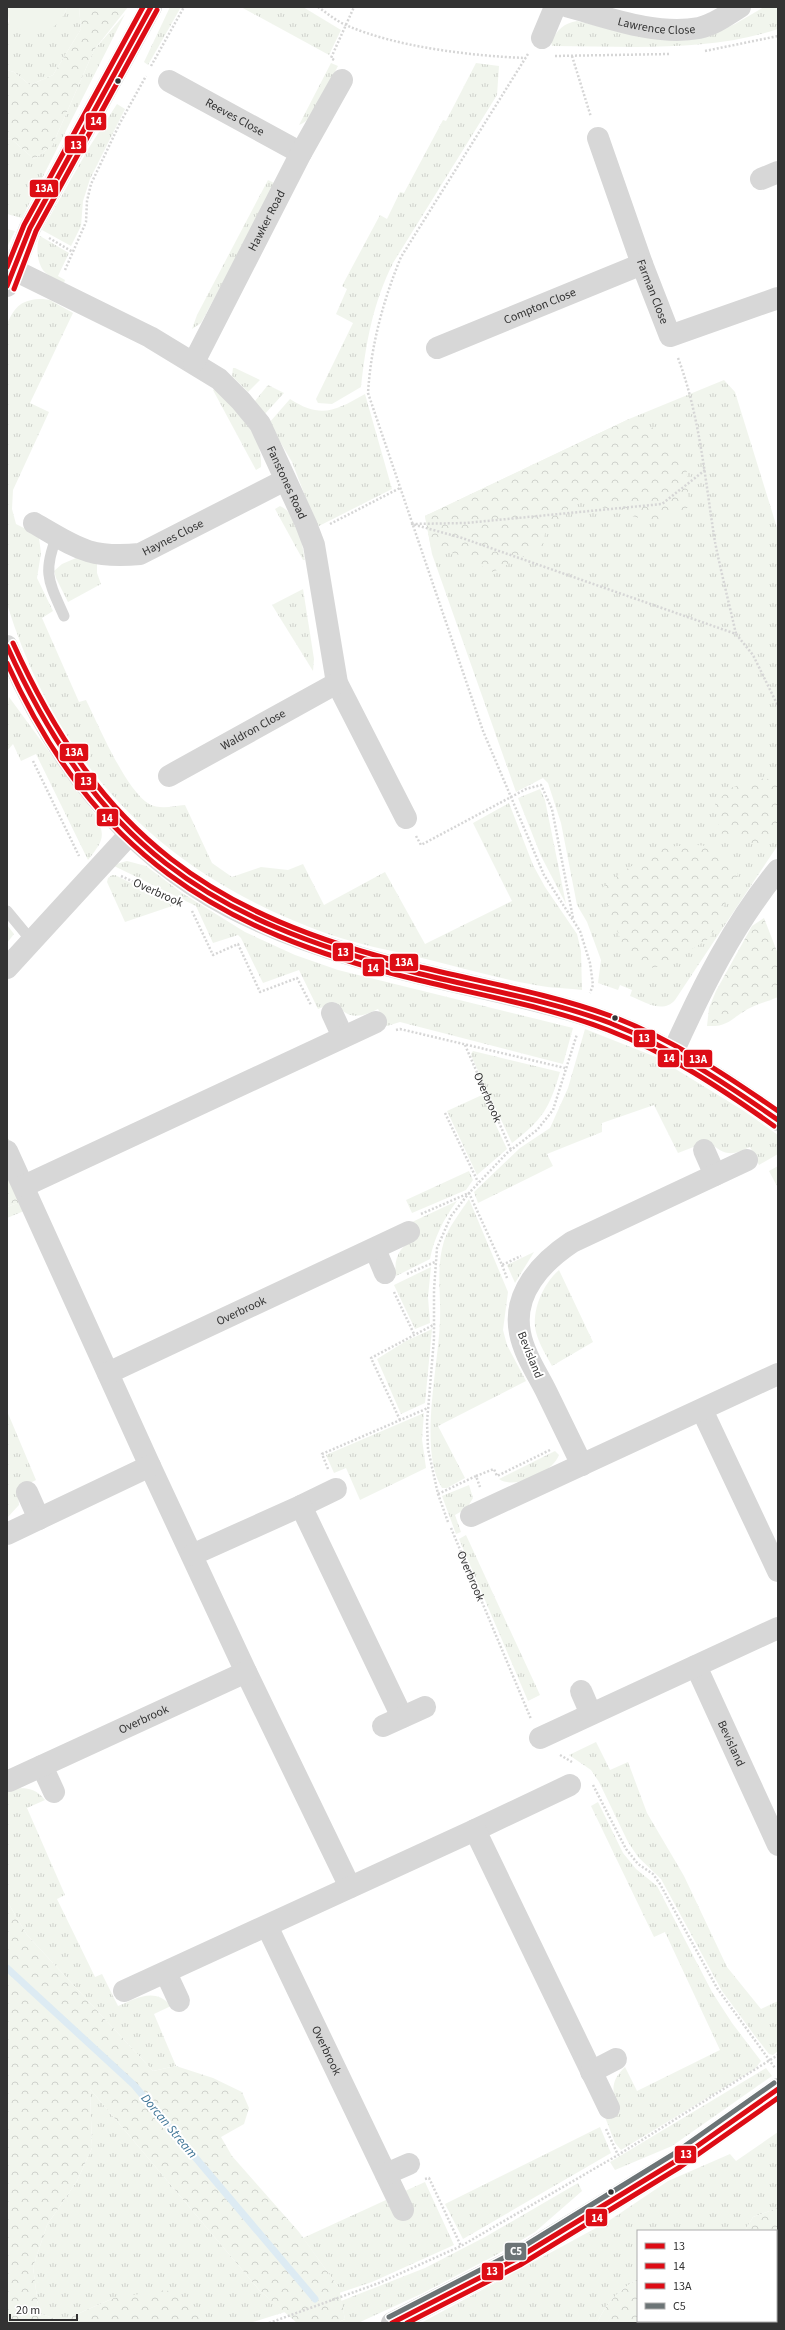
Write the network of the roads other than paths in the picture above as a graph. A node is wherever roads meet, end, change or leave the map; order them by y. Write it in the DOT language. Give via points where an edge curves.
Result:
graph roads {
  1 [pos="151,7"];
  2 [pos="555,7"];
  3 [pos="569,7"];
  4 [pos="740,7"];
  5 [pos="542,38"];
  6 [pos="342,80"];
  7 [pos="168,81"];
  8 [pos="598,138"];
  9 [pos="301,153"];
  10 [pos="642,264"];
  11 [pos="10,277"];
  12 [pos="778,298"];
  13 [pos="436,348"];
  14 [pos="194,362"];
  15 [pos="286,480"];
  16 [pos="34,523"];
  17 [pos="57,536"];
  18 [pos="64,616"];
  19 [pos="7,646"];
  20 [pos="337,683"];
  21 [pos="168,776"];
  22 [pos="406,818"];
  23 [pos="129,835"];
  24 [pos="778,870"];
  25 [pos="7,911"];
  26 [pos="31,940"];
  27 [pos="7,968"];
  28 [pos="332,1013"];
  29 [pos="376,1022"];
  30 [pos="342,1038"];
  31 [pos="673,1052"];
  32 [pos="778,1120"];
  33 [pos="704,1150"];
  34 [pos="7,1151"];
  35 [pos="747,1160"];
  36 [pos="715,1175"];
  37 [pos="24,1186"];
  38 [pos="409,1232"];
  39 [pos="375,1249"];
  40 [pos="389,1281"];
  41 [pos="108,1373"];
  42 [pos="778,1374"];
  43 [pos="702,1410"];
  44 [pos="582,1465"];
  45 [pos="150,1466"];
  46 [pos="336,1489"];
  47 [pos="27,1492"];
  48 [pos="301,1506"];
  49 [pos="480,1512"];
  50 [pos="39,1519"];
  51 [pos="7,1534"];
  52 [pos="192,1555"];
  53 [pos="778,1571"];
  54 [pos="778,1628"];
  55 [pos="696,1666"];
  56 [pos="246,1672"];
  57 [pos="581,1691"];
  58 [pos="425,1707"];
  59 [pos="591,1714"];
  60 [pos="540,1738"];
  61 [pos="42,1766"];
  62 [pos="9,1781"];
  63 [pos="570,1785"];
  64 [pos="54,1792"];
  65 [pos="773,1819"];
  66 [pos="475,1830"];
  67 [pos="778,1845"];
  68 [pos="350,1887"];
  69 [pos="268,1926"];
  70 [pos="166,1972"];
  71 [pos="124,1991"];
  72 [pos="179,2001"];
  73 [pos="616,2059"];
  74 [pos="591,2072"];
  75 [pos="778,2089"];
  76 [pos="609,2108"];
  77 [pos="409,2164"];
  78 [pos="386,2174"];
  79 [pos="403,2210"];
  80 [pos="392,2323"];
  1 -- 11 [label="street" via="34,221"];
  2 -- 5 [label="street"];
  3 -- 4 [label="street, Lawrence Close" via="643,26 673,30 700,27 723,18"];
  6 -- 9 [label="street, Hawker Road"];
  7 -- 9 [label="street, Reeves Close"];
  8 -- 10 [label="street, Farman Close"];
  9 -- 14 [label="street, Hawker Road"];
  10 -- 12 [label="street, Farman Close" via="670,336"];
  10 -- 13 [label="street, Compton Close"];
  11 -- 14 [label="street, Fanstones Road" via="63,294"];
  14 -- 15 [label="street, Fanstones Road" via="219,379 260,424"];
  15 -- 17 [label="street, Haynes Close" via="140,554 99,555 85,552"];
  15 -- 20 [label="street, Fanstones Road" via="310,534 320,575"];
  16 -- 17 [label="street, Haynes Close"];
  17 -- 18 [label="lane" via="50,553 47,574"];
  19 -- 23 [label="street" via="24,686 48,731 74,768"];
  20 -- 21 [label="street, Waldron Close"];
  20 -- 22 [label="street, Fanstones Road"];
  23 -- 26 [label="street"];
  23 -- 31 [label="street" via="186,881 229,907 270,926 358,957 584,1014"];
  24 -- 31 [label="street" via="728,940 706,980"];
  25 -- 26 [label="lane"];
  26 -- 27 [label="street"];
  28 -- 30 [label="street"];
  29 -- 30 [label="street"];
  30 -- 37 [label="street"];
  31 -- 32 [label="street"];
  33 -- 36 [label="street"];
  34 -- 37 [label="street"];
  35 -- 36 [label="street, Bevisland"];
  36 -- 44 [label="street, Bevisland" via="572,1242 551,1256 524,1291 519,1313 520,1335"];
  37 -- 41 [label="street"];
  38 -- 39 [label="street, Overbrook"];
  39 -- 40 [label="street"];
  39 -- 41 [label="street, Overbrook"];
  41 -- 45 [label="street"];
  42 -- 43 [label="street"];
  43 -- 44 [label="street"];
  43 -- 53 [label="street"];
  44 -- 49 [label="street"];
  45 -- 50 [label="street"];
  45 -- 52 [label="street"];
  46 -- 48 [label="street"];
  47 -- 50 [label="street"];
  48 -- 52 [label="street"];
  48 -- 58 [label="street" via="392,1722"];
  50 -- 51 [label="street"];
  52 -- 56 [label="street"];
  54 -- 55 [label="street"];
  55 -- 59 [label="street"];
  55 -- 65 [label="street, Bevisland"];
  56 -- 61 [label="street, Overbrook"];
  56 -- 68 [label="street"];
  57 -- 59 [label="street"];
  59 -- 60 [label="street"];
  61 -- 62 [label="street, Overbrook"];
  61 -- 64 [label="street"];
  63 -- 66 [label="street"];
  65 -- 67 [label="street, Bevisland"];
  66 -- 68 [label="street"];
  66 -- 74 [label="street"];
  68 -- 69 [label="street"];
  69 -- 70 [label="street"];
  69 -- 78 [label="street, Overbrook"];
  70 -- 71 [label="street"];
  70 -- 72 [label="street"];
  73 -- 74 [label="street"];
  74 -- 76 [label="street"];
  75 -- 80 [label="main road" via="676,2161 516,2259"];
  77 -- 78 [label="street"];
  78 -- 79 [label="street, Overbrook"];
}
